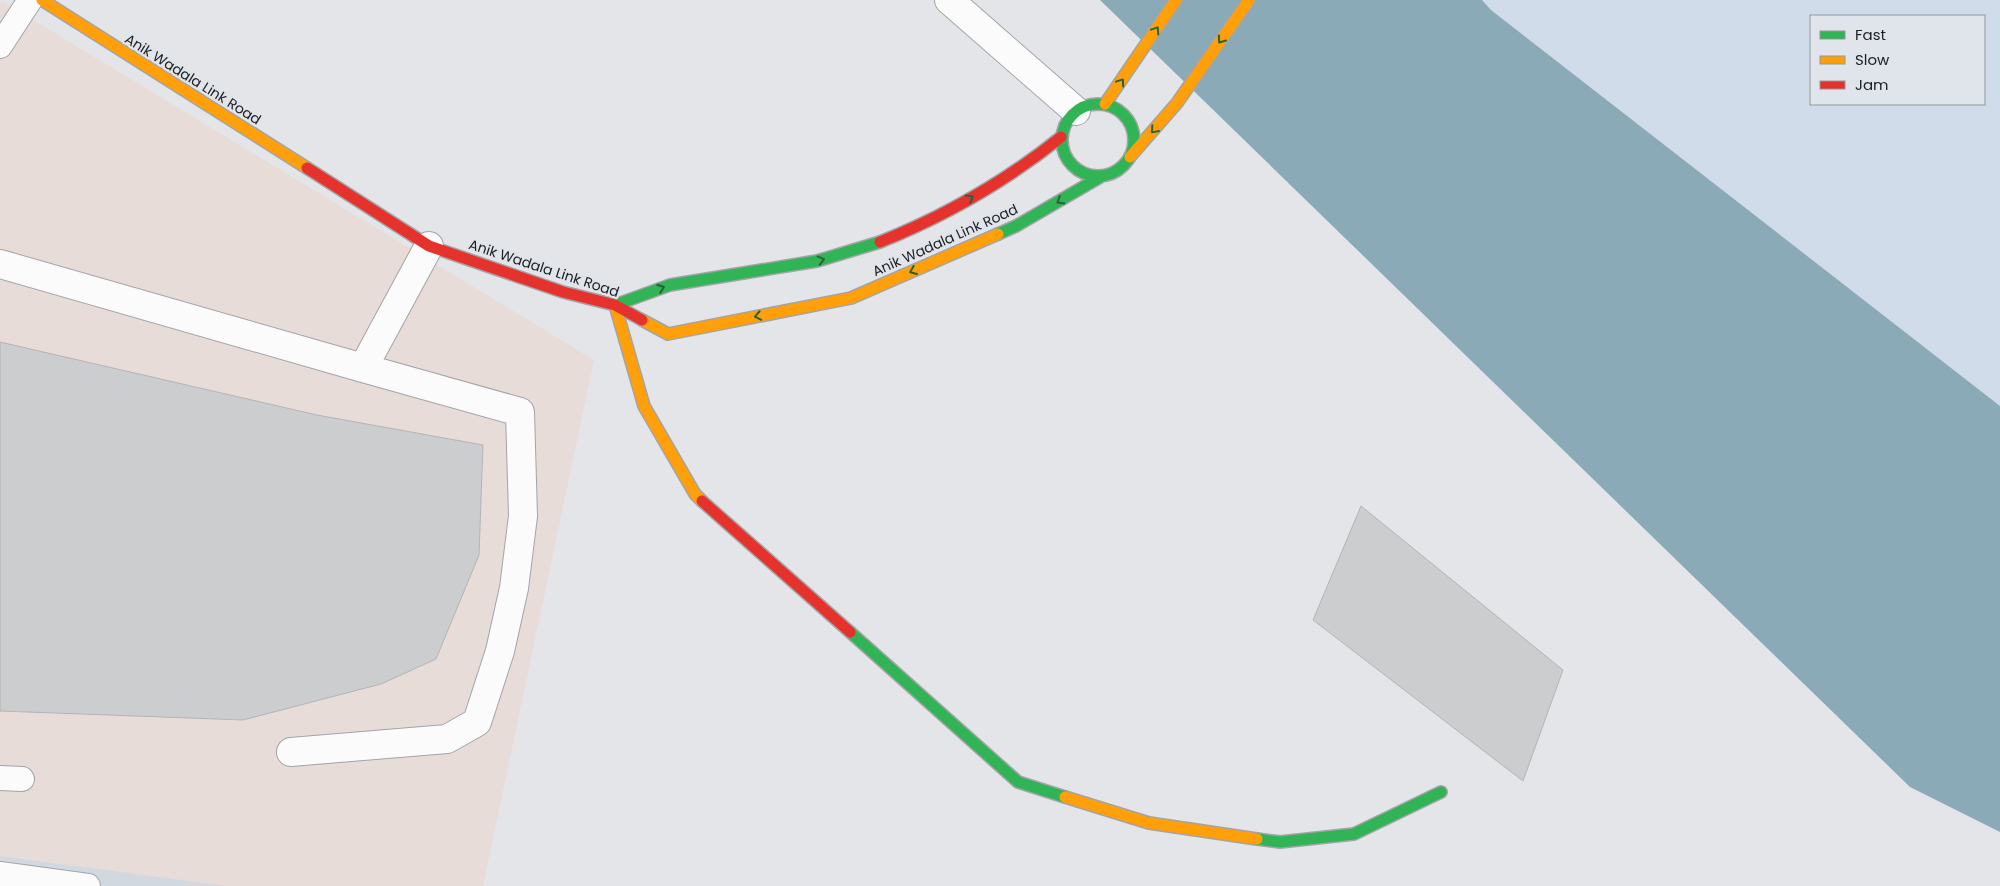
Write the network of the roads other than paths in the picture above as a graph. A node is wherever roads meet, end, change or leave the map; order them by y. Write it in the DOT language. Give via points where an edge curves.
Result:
graph roads {
  1 [pos="30,0"];
  2 [pos="42,0"];
  3 [pos="949,0"];
  4 [pos="1176,0"];
  5 [pos="1249,0"];
  6 [pos="0,46"];
  7 [pos="1106,104"];
  8 [pos="1076,111"];
  9 [pos="1062,138"];
  10 [pos="1130,157"];
  11 [pos="1102,176"];
  12 [pos="429,246"];
  13 [pos="0,264"];
  14 [pos="615,305"];
  15 [pos="363,368"];
  16 [pos="291,752"];
  17 [pos="1441,792"];
  18 [pos="0,874"];
  19 [pos="88,886"];
  1 -- 6 [label="lane"];
  2 -- 12 [label="street, Anik Wadala Link Road"];
  3 -- 8 [label="street"];
  7 -- 4 [label="street, one-way"];
  5 -- 10 [label="street, Anik Wadala Link Road, one-way" via="1177,103"];
  7 -- 8 [label="street" via="1093,104"];
  7 -- 10 [label="street" via="1125,115 1131,124 1134,147"];
  8 -- 9 [label="street" via="1064,125"];
  9 -- 11 [label="street" via="1063,150 1077,170"];
  14 -- 9 [label="street, one-way" via="670,285 817,261 880,242 948,212"];
  10 -- 11 [label="street, Anik Wadala Link Road" via="1123,166"];
  11 -- 14 [label="street, Anik Wadala Link Road, one-way" via="1016,226 851,298 668,334"];
  12 -- 14 [label="street, Anik Wadala Link Road" via="563,292"];
  12 -- 15 [label="street"];
  13 -- 15 [label="street"];
  14 -- 17 [label="street" via="644,406 694,494 1018,782 1149,824 1280,842 1354,834"];
  15 -- 16 [label="street" via="520,412 522,516 514,588 500,652 477,722 447,739"];
  18 -- 19 [label="lane"];
}
